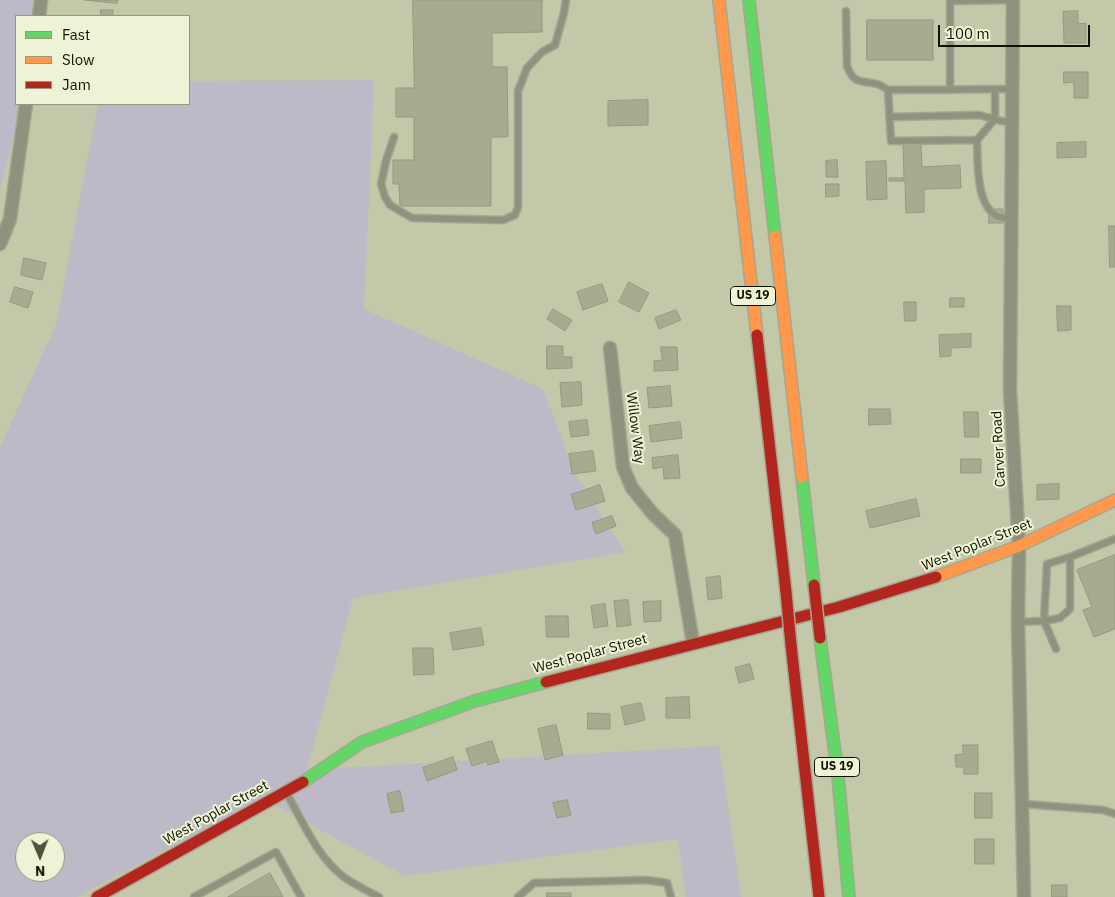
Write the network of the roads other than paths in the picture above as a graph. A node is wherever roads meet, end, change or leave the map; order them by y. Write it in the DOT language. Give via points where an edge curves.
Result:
graph roads {
  1 [pos="41,0"];
  2 [pos="566,0"];
  3 [pos="719,0"];
  4 [pos="750,0"];
  5 [pos="1013,0"];
  6 [pos="846,10"];
  7 [pos="39,15"];
  8 [pos="1013,89"];
  9 [pos="888,90"];
  10 [pos="950,90"];
  11 [pos="995,90"];
  12 [pos="26,105"];
  13 [pos="890,117"];
  14 [pos="995,119"];
  15 [pos="1013,122"];
  16 [pos="394,137"];
  17 [pos="977,140"];
  18 [pos="1011,219"];
  19 [pos="0,244"];
  20 [pos="610,348"];
  21 [pos="1115,500"];
  22 [pos="1115,539"];
  23 [pos="1019,546"];
  24 [pos="1070,557"];
  25 [pos="1054,577"];
  26 [pos="1046,578"];
  27 [pos="1054,591"];
  28 [pos="1046,592"];
  29 [pos="1018,622"];
  30 [pos="1044,622"];
  31 [pos="693,643"];
  32 [pos="1056,649"];
  33 [pos="838,776"];
  34 [pos="286,791"];
  35 [pos="1022,804"];
  36 [pos="1115,814"];
  37 [pos="858,869"];
  38 [pos="97,897"];
  39 [pos="194,897"];
  40 [pos="300,897"];
  41 [pos="379,897"];
  42 [pos="518,897"];
  43 [pos="671,897"];
  44 [pos="819,897"];
  45 [pos="849,897"];
  46 [pos="1024,897"];
  1 -- 7 [label="street"];
  2 -- 16 [label="lane" via="555,45 542,52 527,68 518,91 518,207 515,215 503,220 412,218 390,205 382,184"];
  3 -- 44 [label="main road, US 19, bridge"];
  4 -- 33 [label="main road, US 19, bridge"];
  5 -- 8 [label="street, Carver Road"];
  5 -- 10 [label="lane" via="950,1"];
  6 -- 9 [label="lane" via="846,58 850,74 854,80 878,84"];
  8 -- 11 [label="lane"];
  8 -- 15 [label="street, Carver Road"];
  9 -- 10 [label="lane"];
  9 -- 13 [label="lane"];
  10 -- 11 [label="lane"];
  11 -- 14 [label="lane"];
  12 -- 19 [label="street" via="10,219"];
  13 -- 14 [label="lane" via="979,115"];
  13 -- 17 [label="lane" via="891,141"];
  14 -- 15 [label="lane"];
  14 -- 17 [label="lane"];
  15 -- 18 [label="street, Carver Road"];
  17 -- 18 [label="lane" via="980,187 984,199 998,216"];
  18 -- 23 [label="street, Carver Road" via="1010,390"];
  20 -- 31 [label="street, Willow Way" via="623,467 632,488 675,535"];
  21 -- 23 [label="main road, West Poplar Street"];
  22 -- 24 [label="lane"];
  23 -- 29 [label="street, Carver Road"];
  23 -- 31 [label="main road, West Poplar Street" via="924,582 839,608"];
  24 -- 26 [label="lane" via="1047,564"];
  24 -- 30 [label="lane" via="1067,576 1070,609 1060,618"];
  25 -- 26 [label="lane"];
  26 -- 28 [label="lane"];
  27 -- 28 [label="lane"];
  28 -- 30 [label="lane"];
  29 -- 30 [label="lane"];
  29 -- 35 [label="street, Carver Road"];
  30 -- 32 [label="lane"];
  31 -- 34 [label="main road, West Poplar Street" via="475,701 380,735 362,742"];
  33 -- 37 [label="main road"];
  33 -- 45 [label="main road, US 19"];
  34 -- 38 [label="main road, West Poplar Street"];
  34 -- 41 [label="lane" via="317,848 330,863 344,877"];
  35 -- 36 [label="lane" via="1103,810"];
  35 -- 46 [label="street, Carver Road"];
  39 -- 40 [label="lane" via="276,852"];
  42 -- 43 [label="lane" via="534,883 647,880 667,883"];
}
